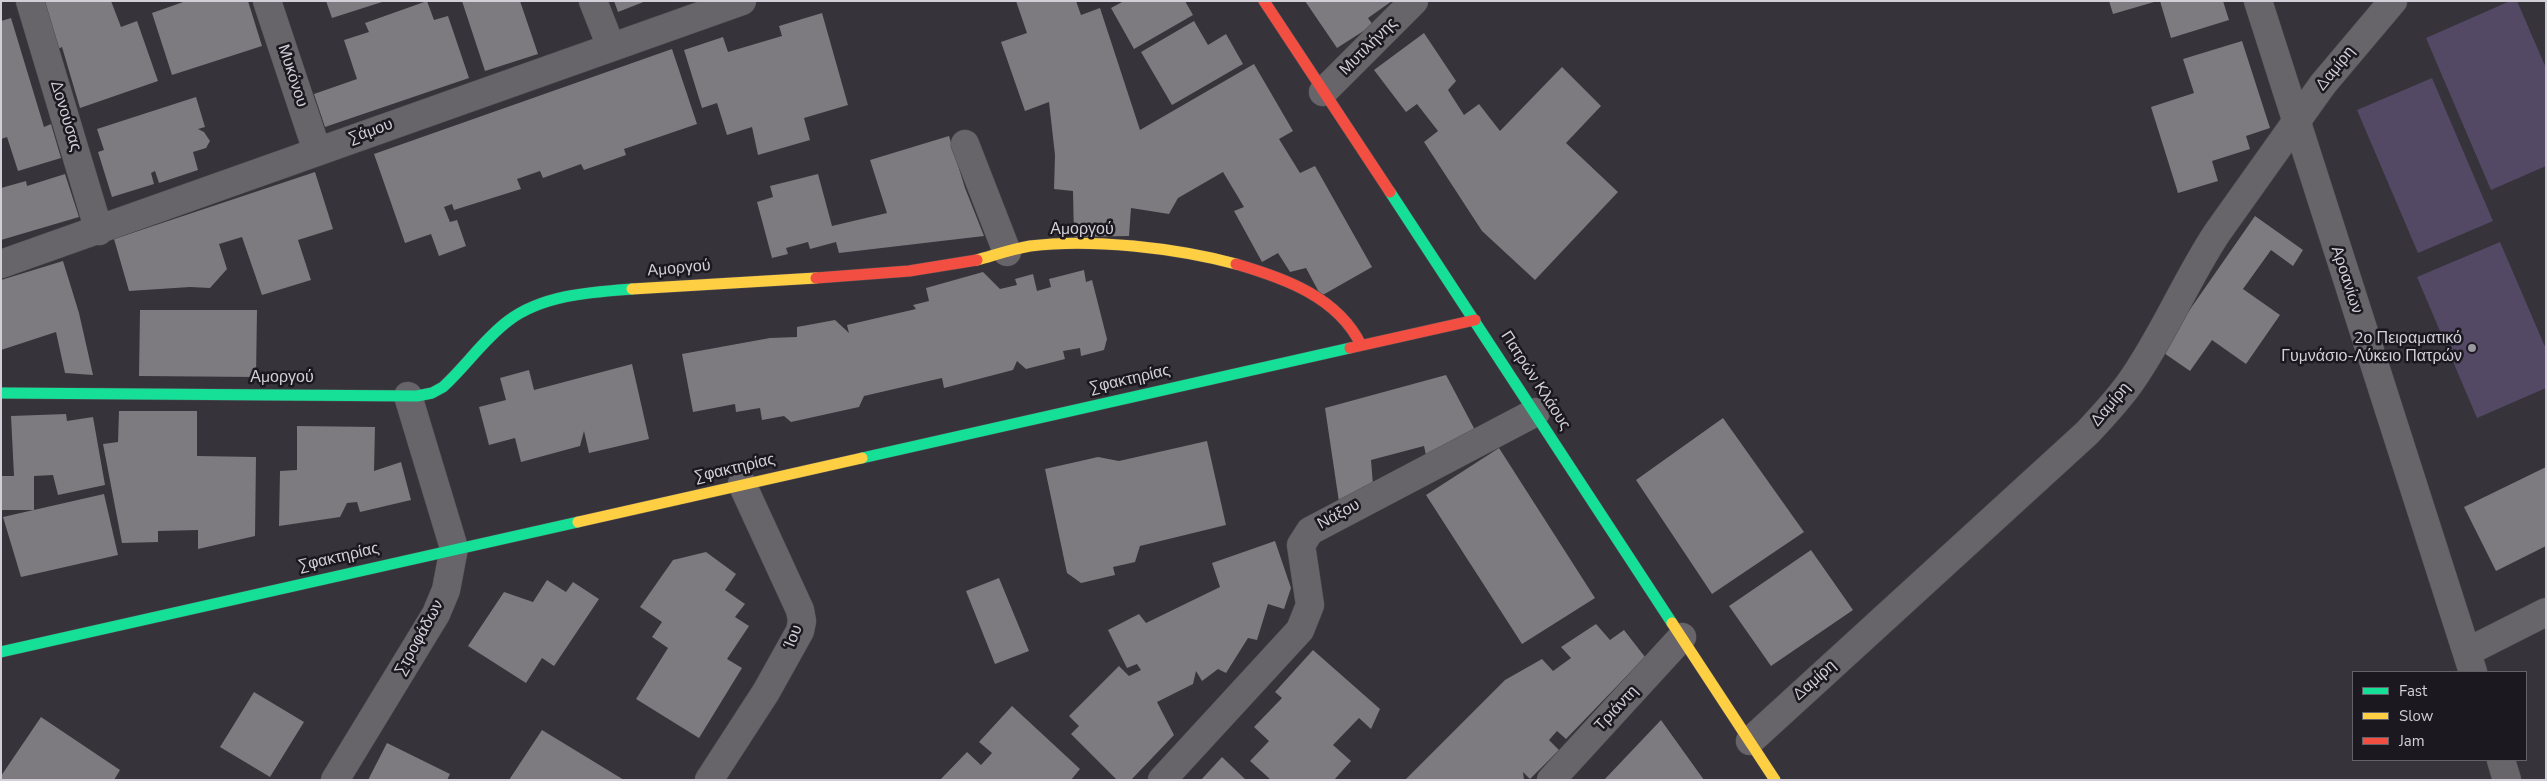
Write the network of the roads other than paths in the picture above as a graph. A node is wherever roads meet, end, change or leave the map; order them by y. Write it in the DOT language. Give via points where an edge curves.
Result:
graph roads {
  1 [pos="30,1"];
  2 [pos="267,1"];
  3 [pos="593,1"];
  4 [pos="742,1"];
  5 [pos="1264,1"];
  6 [pos="1414,1"];
  7 [pos="2258,1"];
  8 [pos="2393,1"];
  9 [pos="611,47"];
  10 [pos="1323,92"];
  11 [pos="2295,122"];
  12 [pos="965,144"];
  13 [pos="317,151"];
  14 [pos="99,230"];
  15 [pos="1007,252"];
  16 [pos="1,264"];
  17 [pos="1475,320"];
  18 [pos="1361,345"];
  19 [pos="1,393"];
  20 [pos="408,396"];
  21 [pos="1536,412"];
  22 [pos="742,484"];
  23 [pos="454,548"];
  24 [pos="2546,612"];
  25 [pos="1682,637"];
  26 [pos="1,652"];
  27 [pos="2470,662"];
  28 [pos="1750,740"];
  29 [pos="2501,761"];
  30 [pos="335,780"];
  31 [pos="708,780"];
  32 [pos="1162,780"];
  33 [pos="1551,780"];
  34 [pos="1775,780"];
  35 [pos="2507,780"];
  1 -- 14 [label="street, Δονούσας"];
  2 -- 13 [label="street, Μυκόνου"];
  3 -- 9 [label="street"];
  4 -- 9 [label="street, Σάμου"];
  5 -- 10 [label="street, Πατρών Κλάους"];
  6 -- 10 [label="street, Μυτιλήνης"];
  7 -- 11 [label="street, Αροανίων"];
  8 -- 11 [label="street, Δαμίρη" via="2336,67"];
  9 -- 13 [label="street, Σάμου"];
  10 -- 17 [label="street, Πατρών Κλάους"];
  11 -- 27 [label="street, Αροανίων"];
  11 -- 28 [label="street, Δαμίρη" via="2201,258 2141,366 2113,405 1994,519"];
  12 -- 15 [label="street"];
  13 -- 14 [label="street, Σάμου"];
  14 -- 16 [label="street, Σάμου"];
  15 -- 18 [label="street, Αμοργού" via="1053,245 1141,246 1180,250 1224,260 1269,275 1329,304 1347,320"];
  15 -- 20 [label="street, Αμοργού" via="958,264 885,274 723,282 567,297 519,312 496,329 444,387 426,395"];
  17 -- 18 [label="street, Σφακτηρίας"];
  17 -- 21 [label="street, Πατρών Κλάους"];
  18 -- 22 [label="street, Σφακτηρίας"];
  19 -- 20 [label="street, Αμοργού"];
  20 -- 23 [label="street, Στροφάδων"];
  21 -- 25 [label="street, Πατρών Κλάους"];
  21 -- 32 [label="street, Νάξου" via="1310,531 1301,545 1310,605 1300,630"];
  22 -- 23 [label="street, Σφακτηρίας"];
  22 -- 31 [label="street, Ίου" via="800,610 802,621 800,631 766,692"];
  23 -- 26 [label="street, Σφακτηρίας"];
  23 -- 30 [label="street, Στροφάδων" via="446,590 436,614"];
  24 -- 27 [label="street"];
  25 -- 28 [label="street, Πατρών Κλάους"];
  25 -- 33 [label="street, Τριάντη"];
  28 -- 34 [label="street, Πατρών Κλάους"];
  29 -- 35 [label="street"];
}
